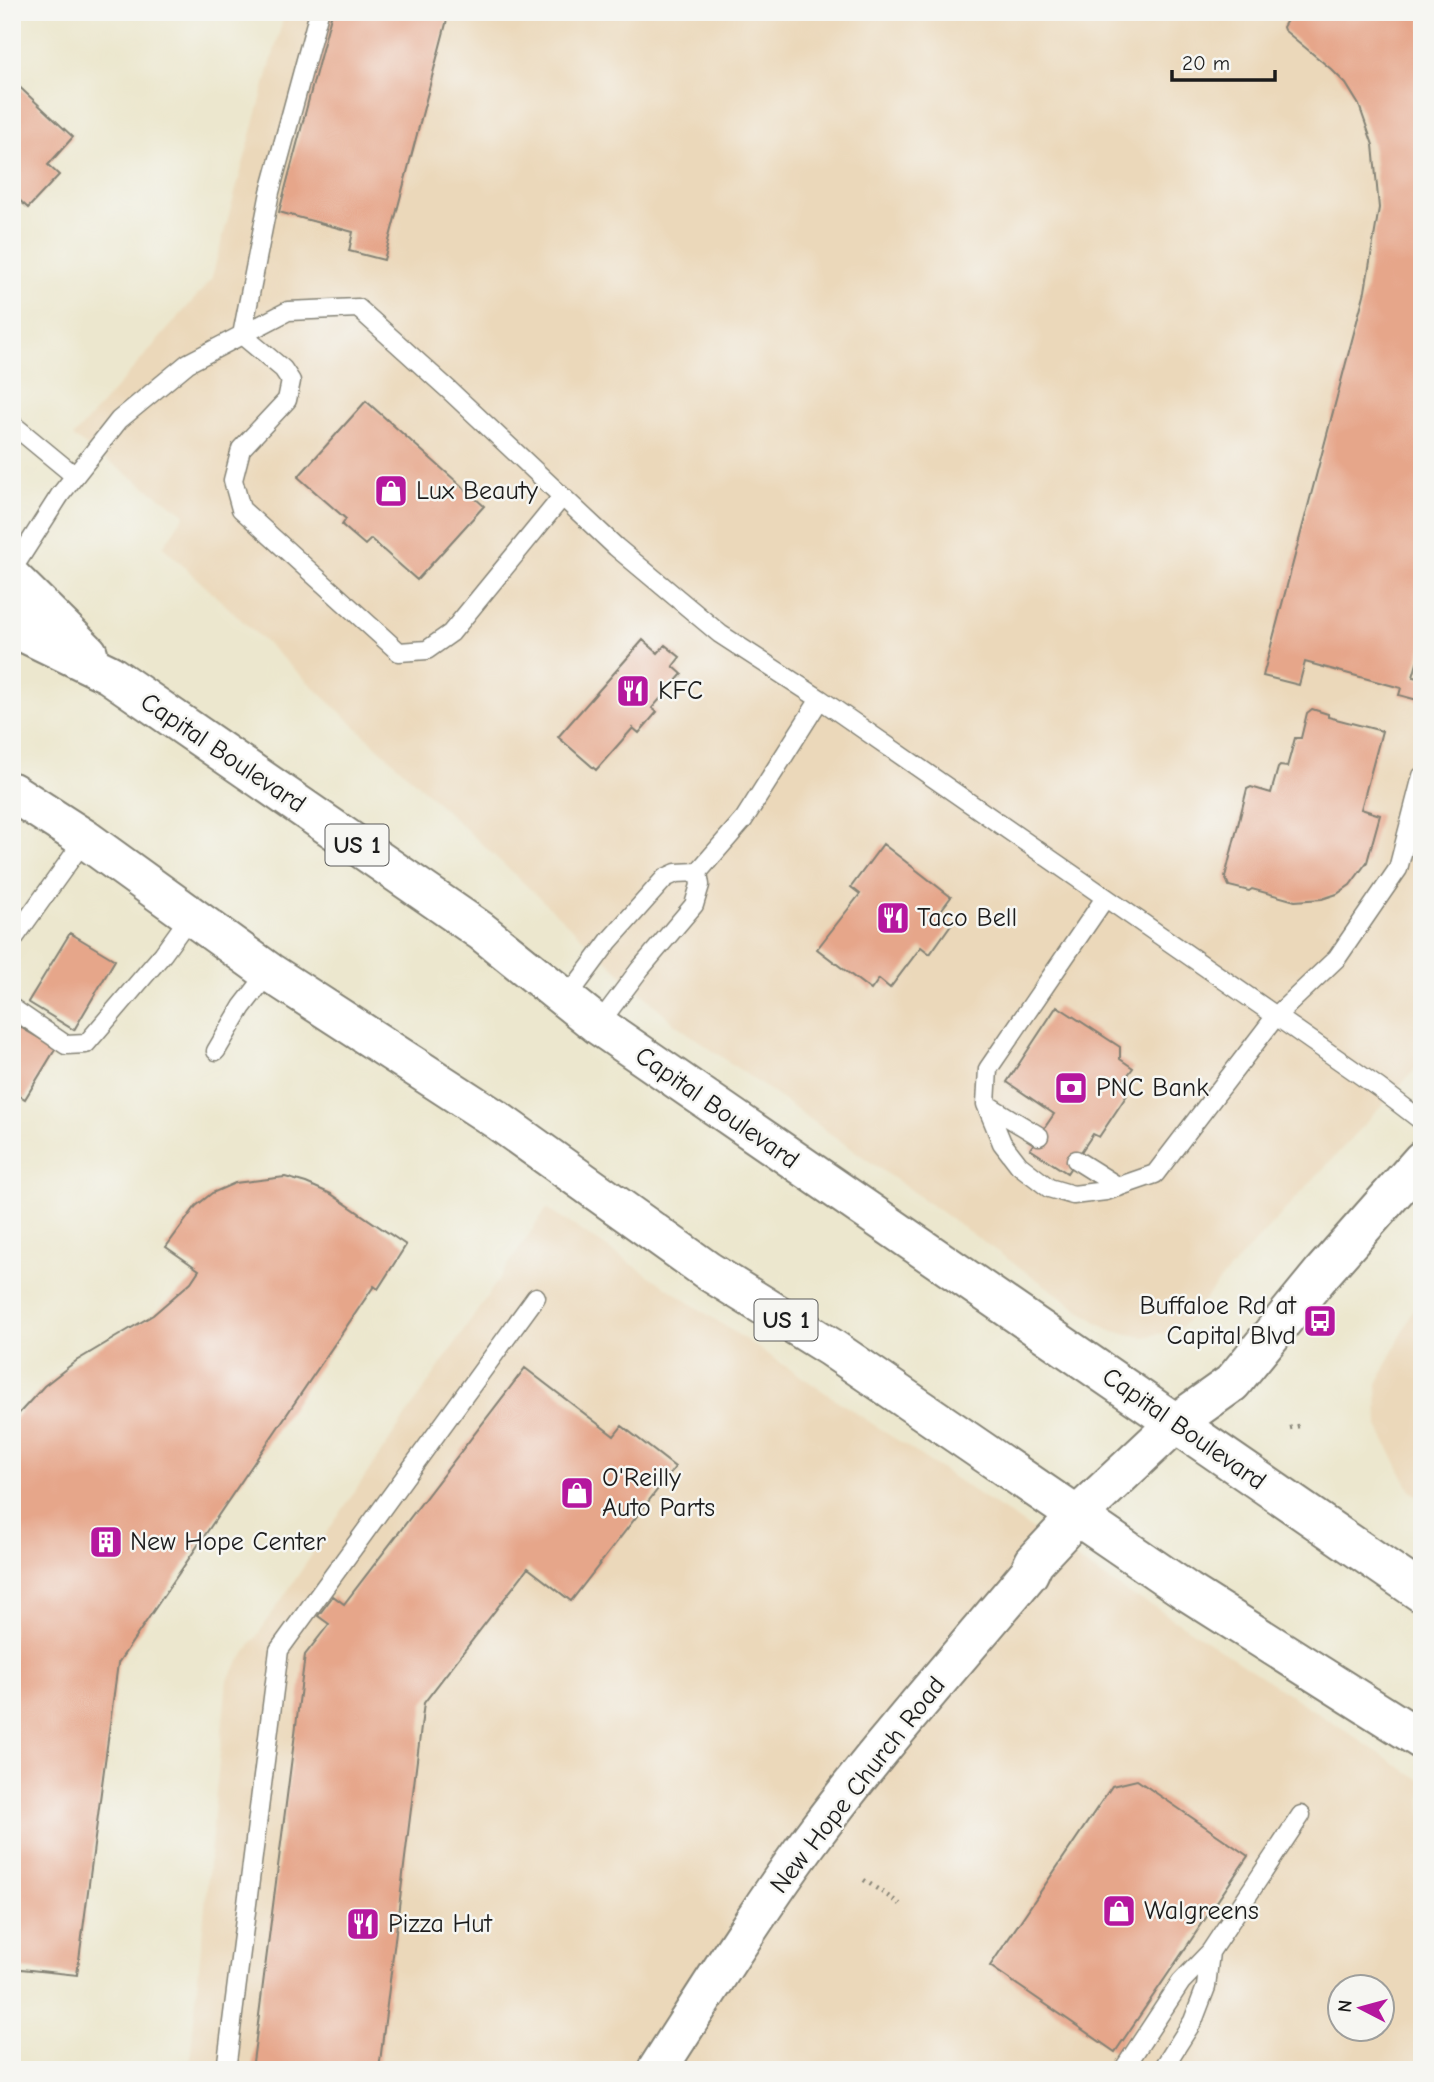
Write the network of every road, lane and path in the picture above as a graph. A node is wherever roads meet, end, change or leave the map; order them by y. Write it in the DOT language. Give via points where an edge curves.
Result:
graph roads {
  1 [pos="319,12"];
  2 [pos="242,335"];
  3 [pos="12,424"];
  4 [pos="75,476"];
  5 [pos="562,497"];
  6 [pos="12,570"];
  7 [pos="12,578"];
  8 [pos="12,627"];
  9 [pos="109,674"];
  10 [pos="820,699"];
  11 [pos="1422,776"];
  12 [pos="12,792"];
  13 [pos="85,839"];
  14 [pos="698,872"];
  15 [pos="1105,898"];
  16 [pos="191,915"];
  17 [pos="12,941"];
  18 [pos="269,972"];
  19 [pos="566,999"];
  20 [pos="12,1008"];
  21 [pos="1276,1016"];
  22 [pos="597,1025"];
  23 [pos="215,1051"];
  24 [pos="986,1104"];
  25 [pos="1422,1121"];
  26 [pos="1039,1136"];
  27 [pos="1076,1160"];
  28 [pos="1422,1160"];
  29 [pos="1119,1187"];
  30 [pos="536,1297"];
  31 [pos="1177,1422"];
  32 [pos="1299,1426"];
  33 [pos="1290,1428"];
  34 [pos="1078,1515"];
  35 [pos="1422,1593"];
  36 [pos="1422,1740"];
  37 [pos="1301,1815"];
  38 [pos="864,1880"];
  39 [pos="900,1905"];
  40 [pos="1210,1952"];
  41 [pos="226,2070"];
  42 [pos="657,2070"];
  43 [pos="1123,2070"];
  44 [pos="1162,2070"];
  1 -- 2 [label="lane" via="270,192"];
  2 -- 4 [label="lane" via="188,363 119,419"];
  2 -- 5 [label="lane" via="288,311 358,308"];
  2 -- 5 [label="lane" via="291,381 287,400 241,449 233,480 241,509 399,652 428,650 451,632"];
  3 -- 4 [label="lane"];
  4 -- 6 [label="lane"];
  5 -- 10 [label="lane" via="720,634"];
  7 -- 9 [label="main road"];
  8 -- 9 [label="main road, Capital Boulevard / US 1"];
  9 -- 19 [label="main road, Capital Boulevard / US 1" via="481,931"];
  10 -- 14 [label="lane" via="744,818"];
  10 -- 15 [label="lane"];
  11 -- 21 [label="lane" via="1398,869 1337,958"];
  12 -- 13 [label="main road, US 1"];
  13 -- 16 [label="main road, US 1"];
  13 -- 17 [label="lane"];
  14 -- 19 [label="lane" via="665,878"];
  14 -- 22 [label="lane" via="700,885 694,905"];
  15 -- 21 [label="lane"];
  15 -- 24 [label="lane" via="988,1069"];
  16 -- 18 [label="main road, US 1"];
  16 -- 20 [label="lane" via="86,1044 66,1045"];
  18 -- 23 [label="lane"];
  18 -- 34 [label="main road, US 1" via="497,1120 708,1271 830,1347"];
  19 -- 22 [label="main road, Capital Boulevard / US 1"];
  21 -- 25 [label="lane"];
  21 -- 29 [label="lane" via="1155,1174"];
  22 -- 31 [label="main road, Capital Boulevard / US 1"];
  24 -- 26 [label="lane"];
  24 -- 29 [label="lane" via="1002,1143 1019,1165 1049,1188 1073,1195"];
  27 -- 29 [label="lane"];
  28 -- 31 [label="main road, New Hope Church Road" via="1321,1273 1232,1383"];
  30 -- 41 [label="lane" via="279,1650"];
  31 -- 34 [label="main road, New Hope Church Road"];
  31 -- 35 [label="main road, Capital Boulevard / US 1"];
  32 -- 33 [label="path"];
  34 -- 36 [label="main road, US 1" via="1188,1592"];
  34 -- 42 [label="main road, New Hope Church Road" via="1034,1562 808,1843"];
  37 -- 40 [label="lane"];
  38 -- 39 [label="path"];
  40 -- 43 [label="lane" via="1181,1982"];
  40 -- 44 [label="lane" via="1206,1987 1193,2021"];
}
